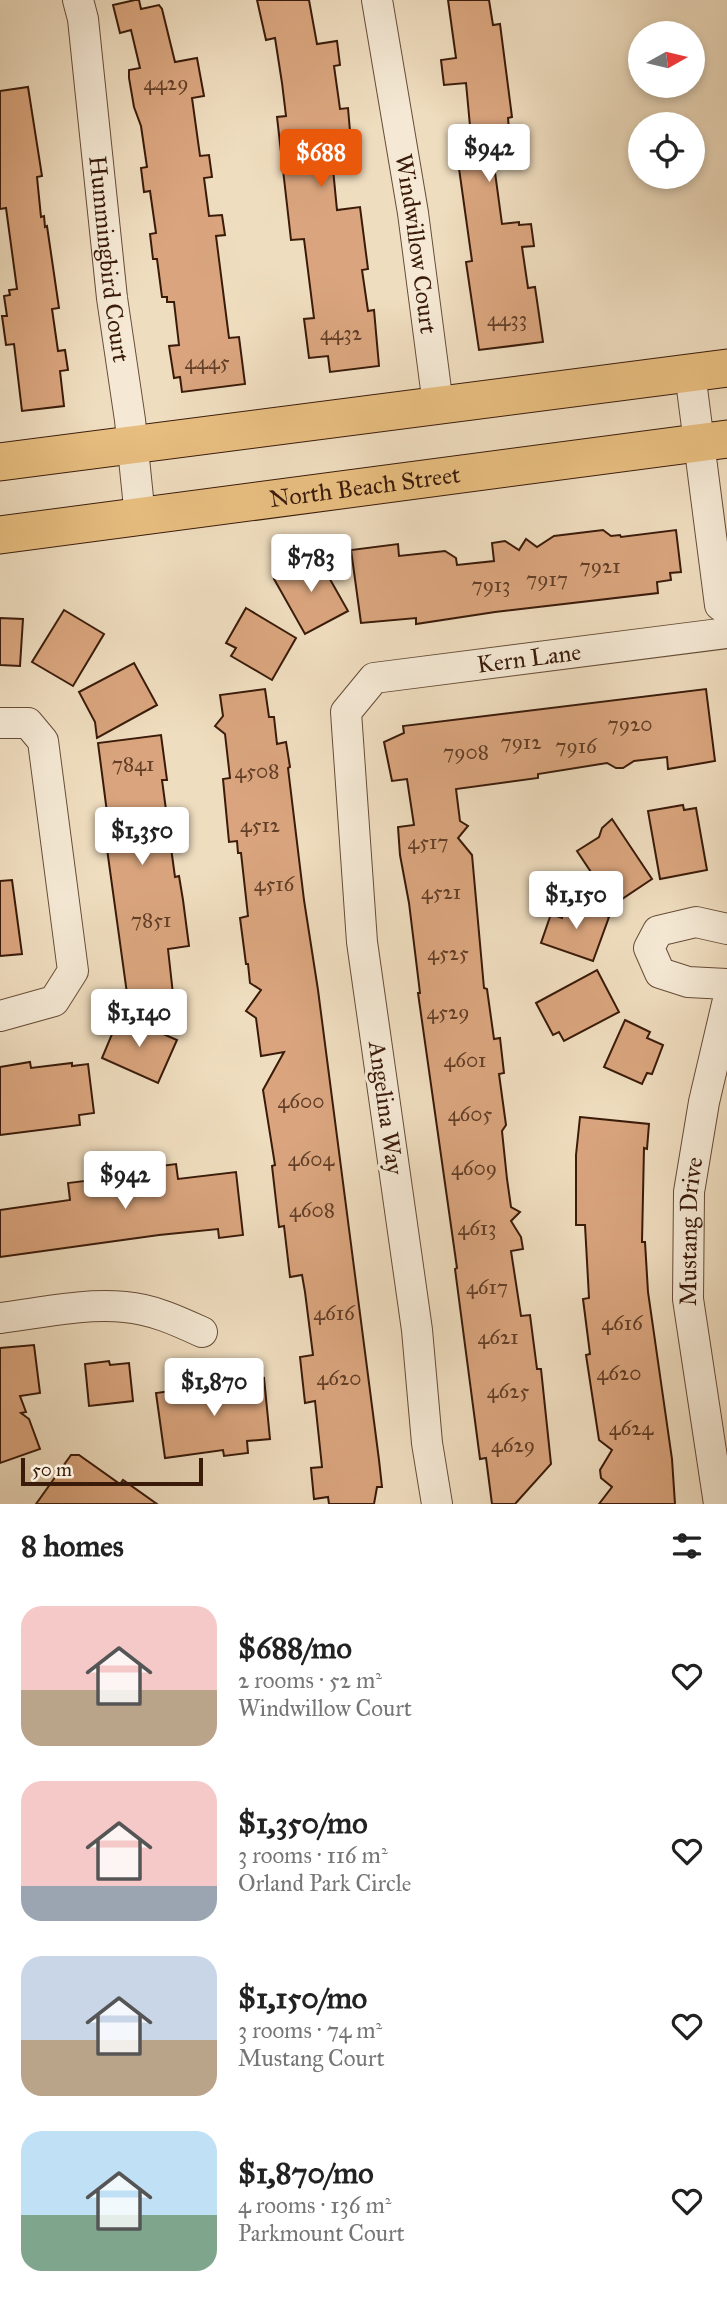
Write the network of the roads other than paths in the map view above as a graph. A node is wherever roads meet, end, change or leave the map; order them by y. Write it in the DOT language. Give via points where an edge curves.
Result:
graph roads {
  1 [pos="78,0"];
  2 [pos="377,0"];
  3 [pos="727,368"];
  4 [pos="690,373"];
  5 [pos="438,405"];
  6 [pos="713,440"];
  7 [pos="133,445"];
  8 [pos="0,462"];
  9 [pos="140,517"];
  10 [pos="0,535"];
  11 [pos="727,610"];
  12 [pos="727,633"];
  13 [pos="346,712"];
  14 [pos="0,723"];
  15 [pos="727,929"];
  16 [pos="727,984"];
  17 [pos="727,1004"];
  18 [pos="0,1016"];
  19 [pos="0,1318"];
  20 [pos="202,1332"];
  21 [pos="437,1504"];
  22 [pos="719,1504"];
  1 -- 7 [label="street, Hummingbird Court"];
  2 -- 5 [label="street, Windwillow Court" via="413,213"];
  3 -- 4 [label="main road"];
  4 -- 5 [label="main road"];
  4 -- 6 [label="street"];
  5 -- 7 [label="main road"];
  6 -- 9 [label="main road, North Beach Street"];
  6 -- 11 [label="street" via="720,605"];
  7 -- 8 [label="main road"];
  7 -- 9 [label="street, Hummingbird Court"];
  9 -- 10 [label="main road, North Beach Street"];
  12 -- 13 [label="street, Kern Lane" via="374,678"];
  13 -- 21 [label="street, Angelina Way" via="362,942"];
  14 -- 18 [label="street" via="27,723 43,741 73,971 54,1002"];
  15 -- 16 [label="street" via="696,922 658,931 649,948 660,973 688,982"];
  17 -- 22 [label="street, Mustang Drive" via="689,1192 688,1299"];
  19 -- 20 [label="street" via="92,1306 127,1307"];
}
